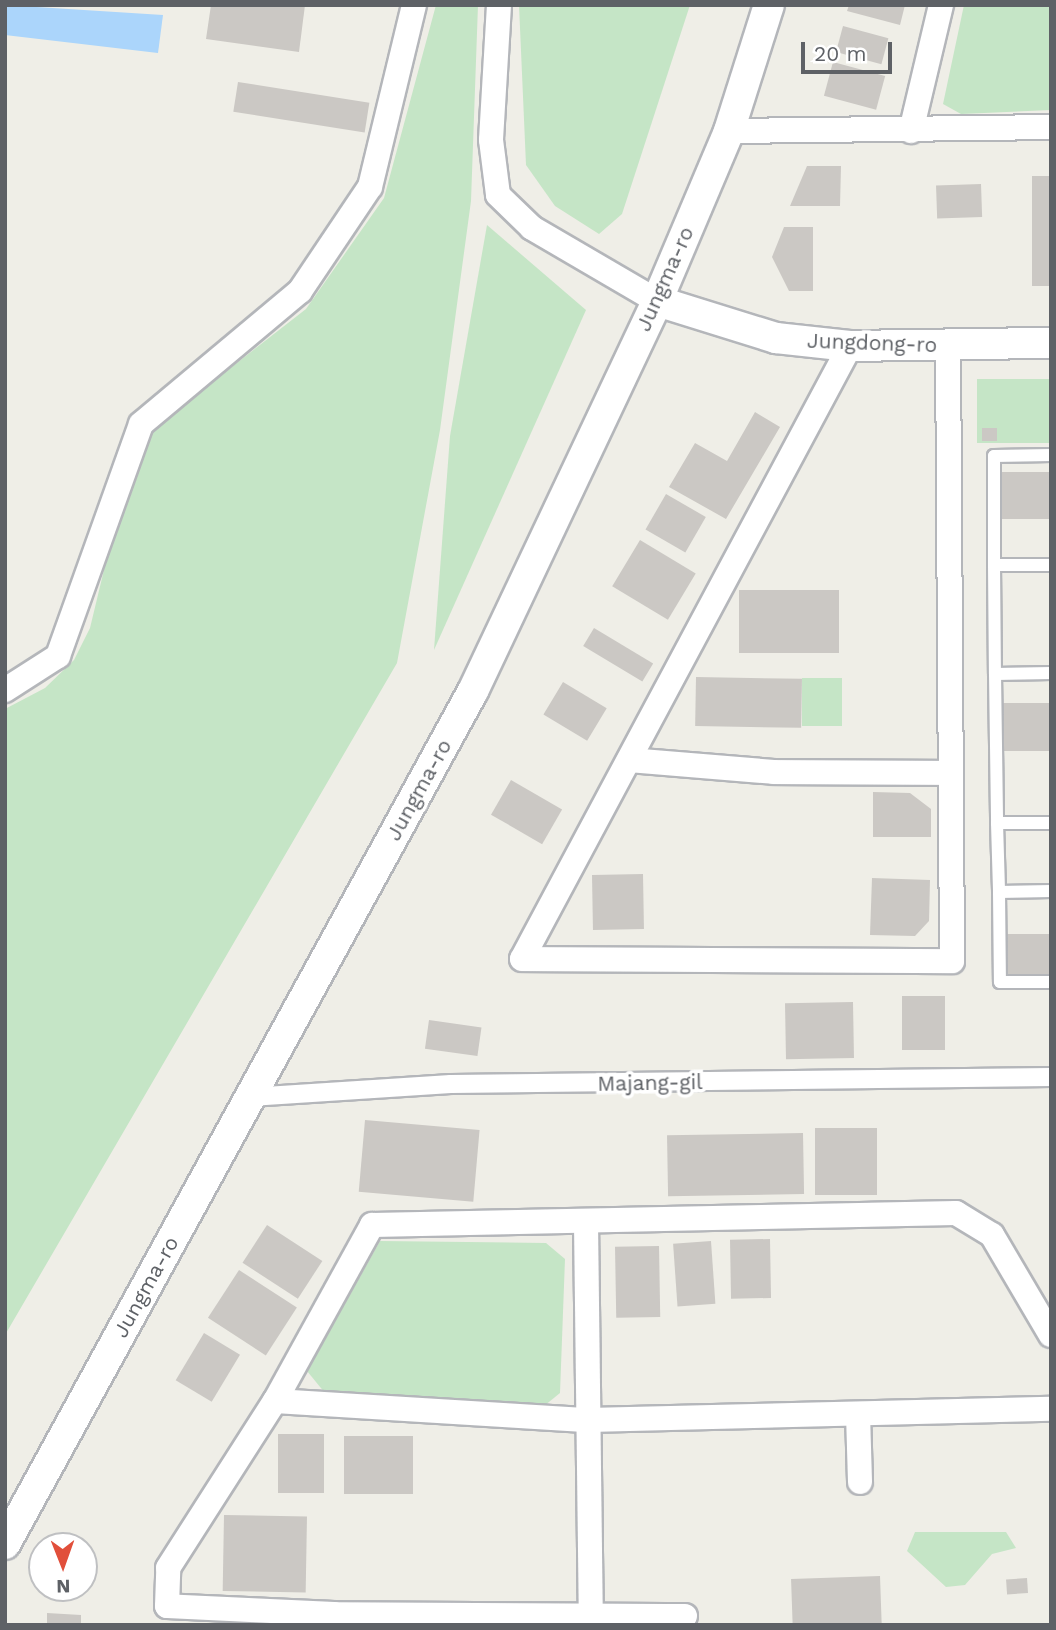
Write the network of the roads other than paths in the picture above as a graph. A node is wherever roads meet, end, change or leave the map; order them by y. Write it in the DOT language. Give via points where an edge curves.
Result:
graph roads {
  1 [pos="414,5"];
  2 [pos="499,5"];
  3 [pos="769,5"];
  4 [pos="941,5"];
  5 [pos="1051,127"];
  6 [pos="729,131"];
  7 [pos="911,131"];
  8 [pos="657,301"];
  9 [pos="1051,344"];
  10 [pos="948,345"];
  11 [pos="850,346"];
  12 [pos="1051,455"];
  13 [pos="994,565"];
  14 [pos="1051,565"];
  15 [pos="1051,673"];
  16 [pos="995,674"];
  17 [pos="5,690"];
  18 [pos="629,760"];
  19 [pos="951,773"];
  20 [pos="997,823"];
  21 [pos="1051,823"];
  22 [pos="1051,891"];
  23 [pos="999,892"];
  24 [pos="1051,982"];
  25 [pos="1051,1077"];
  26 [pos="250,1097"];
  27 [pos="586,1222"];
  28 [pos="1051,1335"];
  29 [pos="275,1401"];
  30 [pos="1051,1409"];
  31 [pos="858,1414"];
  32 [pos="588,1420"];
  33 [pos="860,1482"];
  34 [pos="5,1544"];
  35 [pos="685,1616"];
  36 [pos="591,1621"];
  1 -- 17 [label="street" via="370,187 300,291 141,424 58,656"];
  2 -- 8 [label="street" via="491,139 498,195 532,228"];
  3 -- 6 [label="street, Jungma-ro"];
  4 -- 7 [label="street"];
  5 -- 7 [label="street"];
  6 -- 7 [label="street"];
  6 -- 8 [label="street, Jungma-ro"];
  8 -- 11 [label="street, Jungdong-ro" via="776,338"];
  8 -- 26 [label="street, Jungma-ro" via="473,691"];
  9 -- 10 [label="street, Jungdong-ro"];
  10 -- 11 [label="street, Jungdong-ro"];
  10 -- 19 [label="street"];
  11 -- 18 [label="street"];
  12 -- 13 [label="lane" via="994,456"];
  13 -- 14 [label="lane"];
  13 -- 16 [label="lane"];
  15 -- 16 [label="lane"];
  16 -- 20 [label="lane"];
  18 -- 19 [label="street" via="774,772"];
  18 -- 19 [label="street" via="522,959 952,961"];
  20 -- 21 [label="lane"];
  20 -- 23 [label="lane"];
  22 -- 23 [label="lane"];
  23 -- 24 [label="lane" via="999,982"];
  25 -- 26 [label="street, Majang-gil" via="451,1084"];
  26 -- 34 [label="street, Jungma-ro"];
  27 -- 28 [label="street" via="956,1213 992,1236"];
  27 -- 29 [label="street" via="372,1225"];
  27 -- 32 [label="street"];
  29 -- 32 [label="street"];
  29 -- 36 [label="street" via="168,1568 167,1606"];
  30 -- 31 [label="street"];
  31 -- 32 [label="street"];
  31 -- 33 [label="street"];
  32 -- 36 [label="street"];
  35 -- 36 [label="street"];
}
